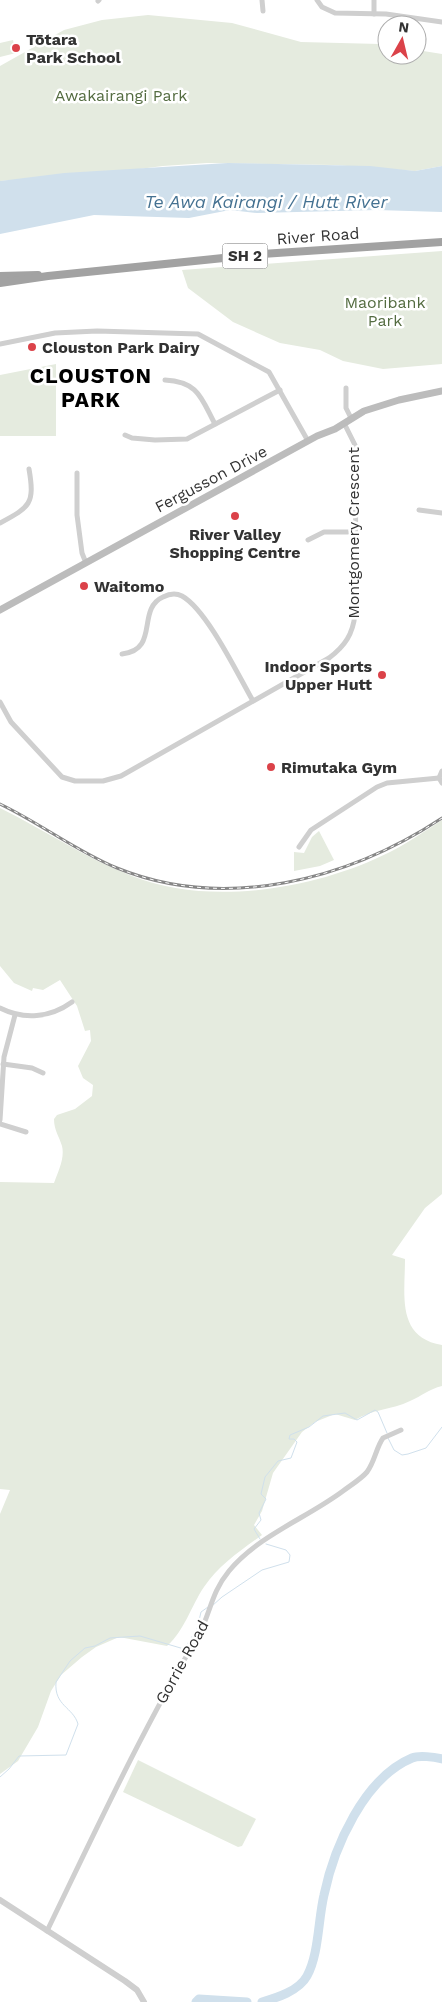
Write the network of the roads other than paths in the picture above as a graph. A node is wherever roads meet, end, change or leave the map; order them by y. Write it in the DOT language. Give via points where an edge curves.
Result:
graph roads {
  1 [pos="262,0"];
  2 [pos="317,0"];
  3 [pos="374,0"];
  4 [pos="263,11"];
  5 [pos="374,14"];
  6 [pos="442,22"];
  7 [pos="442,242"];
  8 [pos="0,276"];
  9 [pos="48,276"];
  10 [pos="0,283"];
  11 [pos="0,344"];
  12 [pos="165,380"];
  13 [pos="346,388"];
  14 [pos="280,390"];
  15 [pos="442,391"];
  16 [pos="351,418"];
  17 [pos="344,423"];
  18 [pos="216,424"];
  19 [pos="125,434"];
  20 [pos="308,441"];
  21 [pos="29,469"];
  22 [pos="77,473"];
  23 [pos="419,510"];
  24 [pos="442,513"];
  25 [pos="0,523"];
  26 [pos="355,532"];
  27 [pos="308,540"];
  28 [pos="86,563"];
  29 [pos="0,610"];
  30 [pos="122,654"];
  31 [pos="253,701"];
  32 [pos="0,702"];
  33 [pos="442,771"];
  34 [pos="440,781"];
  35 [pos="299,846"];
  36 [pos="72,1002"];
  37 [pos="0,1008"];
  38 [pos="15,1014"];
  39 [pos="3,1064"];
  40 [pos="43,1072"];
  41 [pos="0,1120"];
  42 [pos="0,1124"];
  43 [pos="26,1132"];
  44 [pos="401,1430"];
  45 [pos="0,1900"];
  46 [pos="46,1931"];
  47 [pos="144,2002"];
  1 -- 4 [label="street"];
  2 -- 5 [label="street" via="331,12"];
  3 -- 5 [label="street"];
  5 -- 6 [label="street"];
  7 -- 9 [label="highway, River Road / SH 2" via="312,249"];
  8 -- 9 [label="highway, River Road / SH 2"];
  9 -- 10 [label="highway, River Road / SH 2"];
  11 -- 14 [label="street" via="62,332 194,333 265,370"];
  12 -- 18 [label="street" via="193,387"];
  13 -- 16 [label="street" via="346,408"];
  14 -- 18 [label="street"];
  14 -- 20 [label="street"];
  15 -- 16 [label="main road, Fergusson Drive" via="385,404"];
  16 -- 17 [label="main road, Fergusson Drive"];
  17 -- 20 [label="main road, Fergusson Drive"];
  17 -- 26 [label="street, Montgomery Crescent" via="355,444"];
  18 -- 19 [label="street" via="182,440 132,438"];
  20 -- 28 [label="main road, Fergusson Drive"];
  21 -- 25 [label="street" via="30,502 23,510"];
  22 -- 28 [label="street" via="77,515"];
  23 -- 24 [label="street"];
  26 -- 27 [label="street" via="324,532"];
  26 -- 31 [label="street, Montgomery Crescent" via="352,634 329,658"];
  28 -- 29 [label="main road, Fergusson Drive"];
  30 -- 31 [label="street" via="136,650 143,642 154,603 166,595 180,595 213,632"];
  31 -- 32 [label="street, Montgomery Crescent" via="121,776 106,781 62,777 11,722"];
  33 -- 34 [label="street"];
  34 -- 35 [label="street" via="387,783 377,787 311,830"];
  36 -- 38 [label="street" via="44,1015"];
  37 -- 38 [label="street"];
  38 -- 39 [label="street"];
  39 -- 40 [label="street"];
  39 -- 41 [label="street"];
  42 -- 43 [label="street"];
  44 -- 46 [label="street, Gorrie Road" via="383,1438 374,1462 362,1477 269,1537 242,1557 227,1574"];
  45 -- 46 [label="street"];
  46 -- 47 [label="street" via="132,1986"];
}
